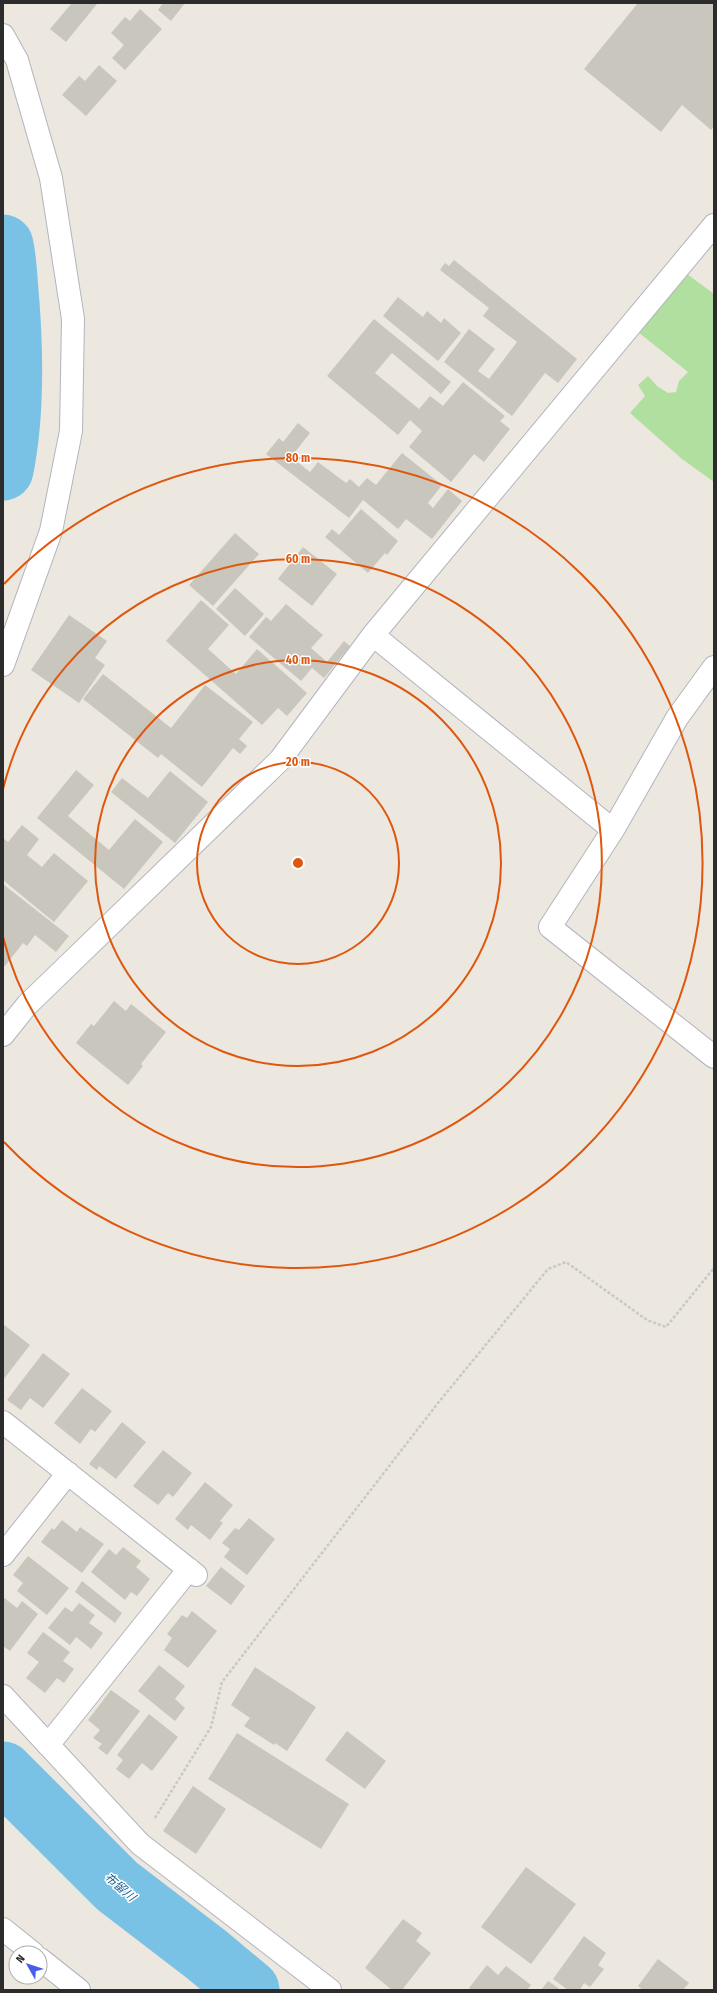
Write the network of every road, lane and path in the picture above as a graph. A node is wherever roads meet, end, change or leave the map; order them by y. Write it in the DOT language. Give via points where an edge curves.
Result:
graph roads {
  1 [pos="3,35"];
  2 [pos="714,226"];
  3 [pos="373,635"];
  4 [pos="3,665"];
  5 [pos="714,667"];
  6 [pos="612,830"];
  7 [pos="3,1035"];
  8 [pos="714,1057"];
  9 [pos="714,1268"];
  10 [pos="3,1422"];
  11 [pos="68,1474"];
  12 [pos="3,1555"];
  13 [pos="3,1696"];
  14 [pos="48,1745"];
  15 [pos="140,1844"];
  16 [pos="3,1929"];
  17 [pos="23,1945"];
  18 [pos="48,1965"];
  19 [pos="79,1990"];
  20 [pos="330,1990"];
  1 -- 4 [label="street" via="17,60 51,178 73,319 71,431 51,531"];
  2 -- 3 [label="street"];
  3 -- 6 [label="street"];
  3 -- 7 [label="street" via="280,760 27,1005"];
  5 -- 6 [label="street" via="678,718"];
  6 -- 8 [label="street" via="550,928"];
  9 -- 15 [label="path" via="666,1327 647,1320 566,1262 548,1269 438,1403 222,1682 211,1727"];
  10 -- 11 [label="street"];
  11 -- 12 [label="street"];
  11 -- 14 [label="street" via="193,1572"];
  13 -- 14 [label="street"];
  14 -- 15 [label="street"];
  15 -- 20 [label="street"];
  16 -- 17 [label="street"];
  18 -- 19 [label="street"];
}
